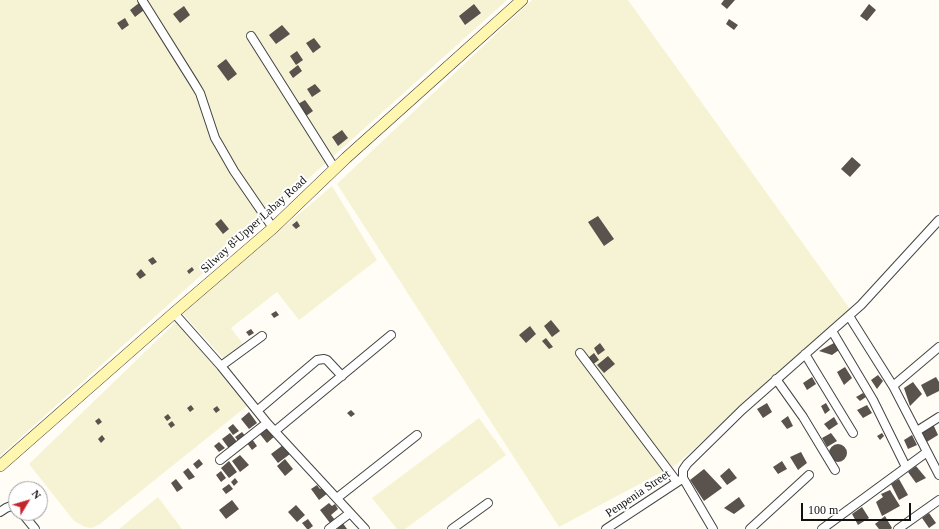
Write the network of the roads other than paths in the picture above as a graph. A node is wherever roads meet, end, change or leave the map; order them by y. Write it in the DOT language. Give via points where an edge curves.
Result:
graph roads {
  1 [pos="142,0"];
  2 [pos="522,0"];
  3 [pos="251,36"];
  4 [pos="335,169"];
  5 [pos="939,220"];
  6 [pos="273,228"];
  7 [pos="174,313"];
  8 [pos="849,316"];
  9 [pos="832,330"];
  10 [pos="391,335"];
  11 [pos="262,336"];
  12 [pos="939,347"];
  13 [pos="580,353"];
  14 [pos="805,354"];
  15 [pos="221,366"];
  16 [pos="342,376"];
  17 [pos="776,379"];
  18 [pos="893,386"];
  19 [pos="258,410"];
  20 [pos="939,417"];
  21 [pos="267,423"];
  22 [pos="275,431"];
  23 [pos="917,431"];
  24 [pos="853,433"];
  25 [pos="417,435"];
  26 [pos="927,452"];
  27 [pos="220,460"];
  28 [pos="0,466"];
  29 [pos="906,467"];
  30 [pos="835,470"];
  31 [pos="938,472"];
  32 [pos="809,475"];
  33 [pos="680,480"];
  34 [pos="337,498"];
  35 [pos="939,500"];
  36 [pos="488,503"];
  37 [pos="350,513"];
  38 [pos="329,529"];
  39 [pos="365,529"];
  40 [pos="452,529"];
  41 [pos="606,529"];
  42 [pos="713,529"];
  43 [pos="750,529"];
  44 [pos="822,529"];
  45 [pos="898,529"];
  1 -- 6 [label="street" via="200,93 215,138"];
  2 -- 4 [label="main road, Silway 8-Upper Labay Road"];
  3 -- 4 [label="street"];
  4 -- 6 [label="main road, Silway 8-Upper Labay Road"];
  5 -- 8 [label="street"];
  6 -- 7 [label="main road, Silway 8-Upper Labay Road"];
  7 -- 15 [label="street"];
  7 -- 28 [label="main road, Silway 8-Upper Labay Road"];
  8 -- 9 [label="street"];
  8 -- 18 [label="street"];
  9 -- 14 [label="street"];
  9 -- 29 [label="street" via="873,400"];
  10 -- 16 [label="street"];
  11 -- 15 [label="street"];
  12 -- 18 [label="street"];
  13 -- 33 [label="street"];
  14 -- 17 [label="street"];
  14 -- 24 [label="street"];
  15 -- 19 [label="street"];
  16 -- 19 [label="street" via="327,360 317,360"];
  16 -- 22 [label="street"];
  17 -- 30 [label="street" via="804,417"];
  17 -- 33 [label="street" via="689,460"];
  18 -- 23 [label="street"];
  19 -- 21 [label="street"];
  20 -- 23 [label="street"];
  21 -- 22 [label="street"];
  21 -- 27 [label="street"];
  22 -- 34 [label="street"];
  23 -- 26 [label="street"];
  25 -- 34 [label="street"];
  26 -- 29 [label="street"];
  26 -- 31 [label="street"];
  29 -- 44 [label="street"];
  32 -- 43 [label="street"];
  33 -- 41 [label="street, Penpenia Street"];
  33 -- 42 [label="street"];
  34 -- 37 [label="street"];
  35 -- 45 [label="street"];
  36 -- 40 [label="street"];
  37 -- 38 [label="street"];
  37 -- 39 [label="street"];
}
